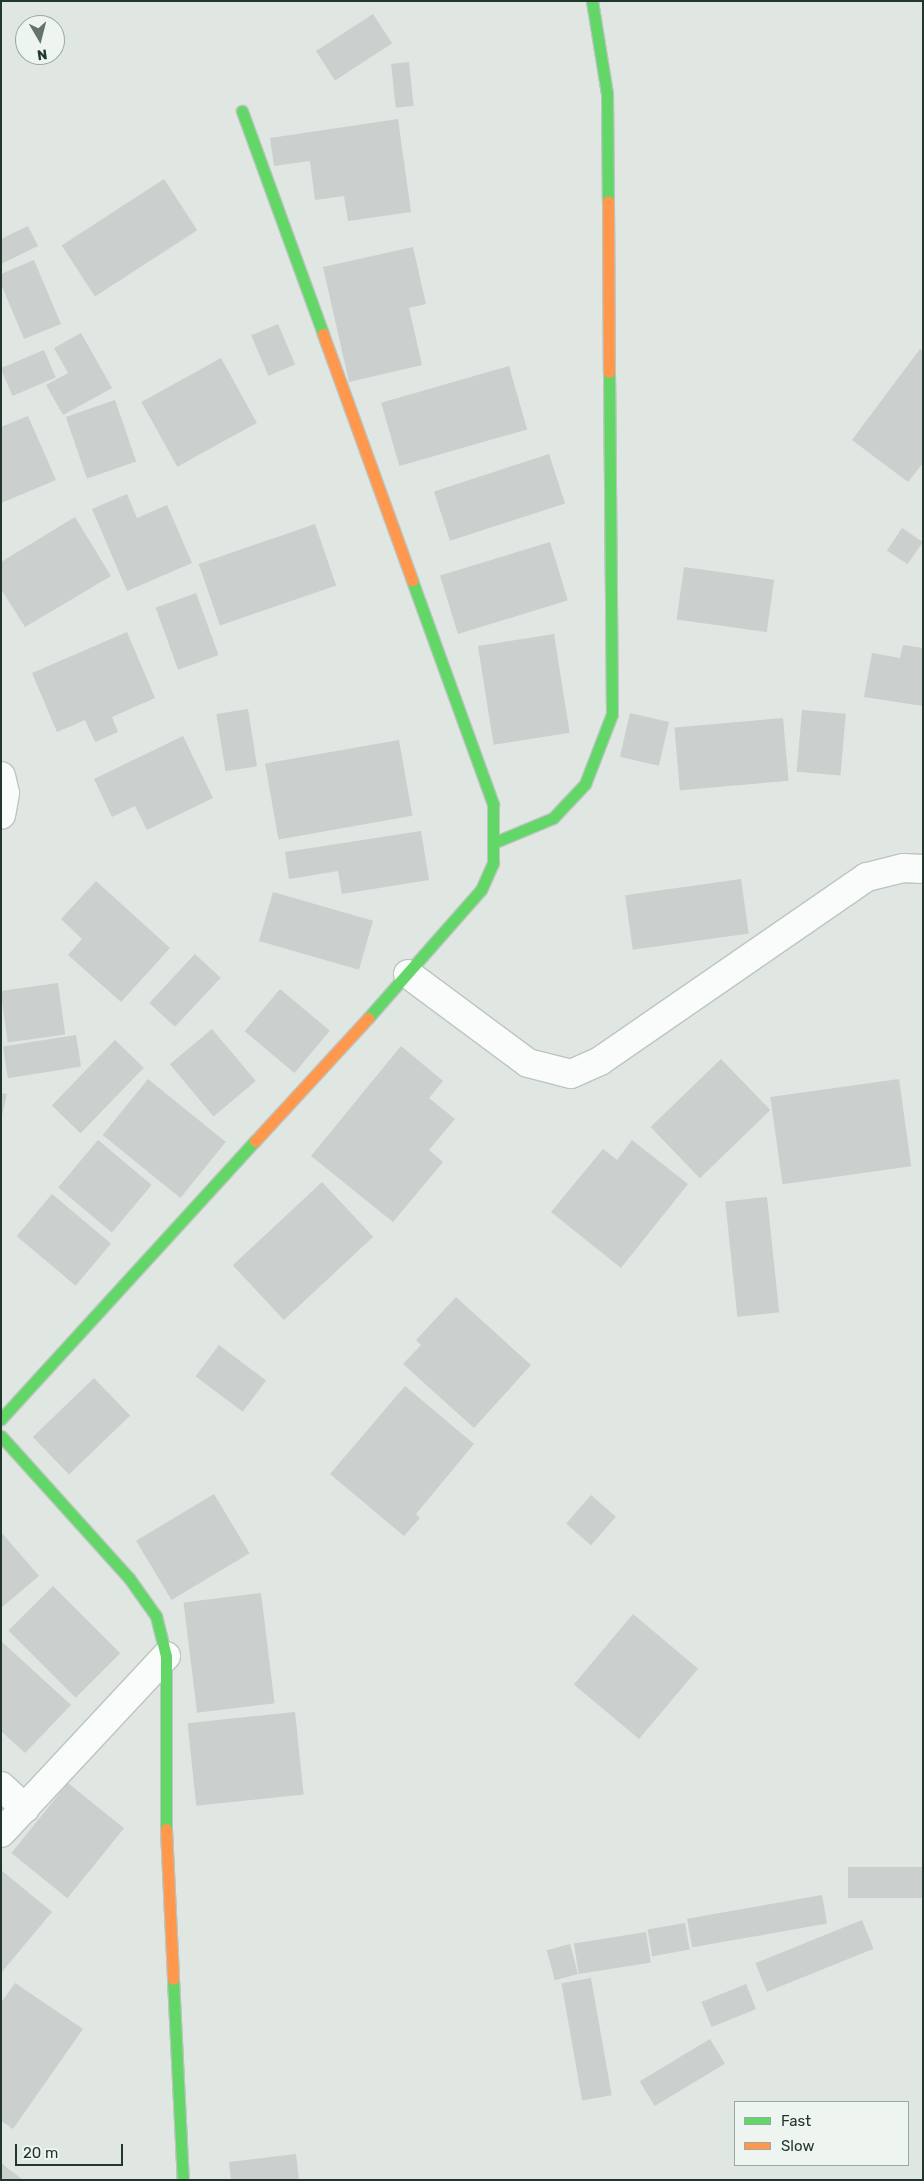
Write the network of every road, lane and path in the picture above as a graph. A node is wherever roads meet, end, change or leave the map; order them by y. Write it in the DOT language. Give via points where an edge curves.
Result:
graph roads {
  1 [pos="592,1"];
  2 [pos="242,111"];
  3 [pos="1,776"];
  4 [pos="1,815"];
  5 [pos="493,843"];
  6 [pos="923,869"];
  7 [pos="408,974"];
  8 [pos="1,1419"];
  9 [pos="1,1436"];
  10 [pos="166,1656"];
  11 [pos="1,1786"];
  12 [pos="25,1808"];
  13 [pos="1,1833"];
  14 [pos="183,2180"];
  1 -- 5 [label="street" via="607,94 612,714 585,784 553,818"];
  2 -- 5 [label="street" via="494,804"];
  3 -- 4 [label="street" via="6,793"];
  5 -- 7 [label="street" via="493,863 481,890"];
  6 -- 7 [label="street" via="904,868 867,877 600,1061 571,1074 528,1063"];
  7 -- 8 [label="street"];
  9 -- 10 [label="street" via="129,1578 156,1616"];
  10 -- 12 [label="street"];
  10 -- 14 [label="street" via="166,1817"];
  11 -- 12 [label="street"];
  12 -- 13 [label="street"];
}
